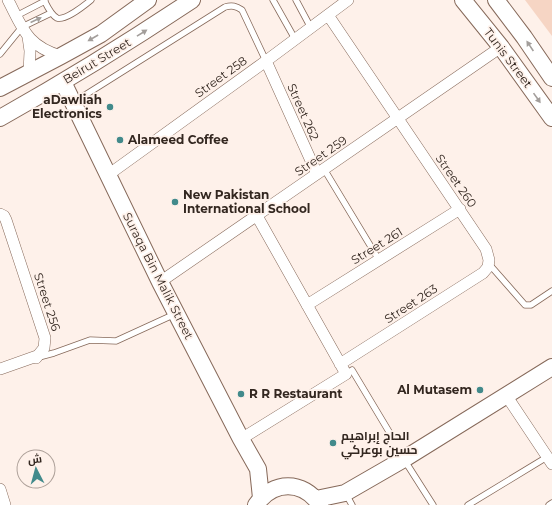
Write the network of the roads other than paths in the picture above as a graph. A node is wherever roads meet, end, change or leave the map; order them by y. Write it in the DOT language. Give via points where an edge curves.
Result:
graph roads {
  1 [pos="8,0"];
  2 [pos="91,0"];
  3 [pos="143,0"];
  4 [pos="148,0"];
  5 [pos="192,0"];
  6 [pos="273,0"];
  7 [pos="296,0"];
  8 [pos="348,0"];
  9 [pos="463,0"];
  10 [pos="496,0"];
  11 [pos="44,1"];
  12 [pos="51,13"];
  13 [pos="328,15"];
  14 [pos="16,16"];
  15 [pos="126,16"];
  16 [pos="22,26"];
  17 [pos="311,28"];
  18 [pos="28,37"];
  19 [pos="295,40"];
  20 [pos="501,47"];
  21 [pos="0,54"];
  22 [pos="61,56"];
  23 [pos="266,62"];
  24 [pos="29,73"];
  25 [pos="552,78"];
  26 [pos="64,82"];
  27 [pos="0,88"];
  28 [pos="74,102"];
  29 [pos="0,118"];
  30 [pos="397,118"];
  31 [pos="552,118"];
  32 [pos="320,172"];
  33 [pos="108,175"];
  34 [pos="460,209"];
  35 [pos="0,214"];
  36 [pos="257,216"];
  37 [pos="379,260"];
  38 [pos="489,262"];
  39 [pos="160,282"];
  40 [pos="552,291"];
  41 [pos="307,305"];
  42 [pos="177,314"];
  43 [pos="36,358"];
  44 [pos="552,367"];
  45 [pos="0,369"];
  46 [pos="343,369"];
  47 [pos="506,395"];
  48 [pos="391,435"];
  49 [pos="241,439"];
  50 [pos="404,459"];
  51 [pos="550,461"];
  52 [pos="258,468"];
  53 [pos="284,486"];
  54 [pos="0,490"];
  55 [pos="344,501"];
  56 [pos="258,502"];
  57 [pos="318,502"];
  58 [pos="552,503"];
  59 [pos="5,505"];
  60 [pos="433,505"];
  61 [pos="468,505"];
  62 [pos="549,505"];
  1 -- 14 [label="street"];
  2 -- 12 [label="lane" via="64,18 57,18"];
  3 -- 15 [label="street"];
  4 -- 15 [label="street, Beirut Street"];
  26 -- 5 [label="street, Beirut Street, one-way"];
  6 -- 19 [label="lane"];
  7 -- 17 [label="lane"];
  8 -- 13 [label="street, Street 258"];
  9 -- 20 [label="street, Tunis Street"];
  25 -- 10 [label="street, Tunis Street, one-way"];
  11 -- 12 [label="lane"];
  11 -- 14 [label="lane"];
  16 -- 12 [label="lane, one-way"];
  13 -- 17 [label="street, Street 258"];
  13 -- 30 [label="street, Street 260"];
  14 -- 16 [label="street"];
  15 -- 22 [label="street, Beirut Street, one-way" via="101,34"];
  16 -- 18 [label="street"];
  16 -- 21 [label="lane"];
  17 -- 19 [label="street, Street 258"];
  18 -- 22 [label="street" via="40,47"];
  18 -- 24 [label="street"];
  19 -- 23 [label="street, Street 258"];
  20 -- 30 [label="street"];
  20 -- 31 [label="street, Tunis Street, one-way"];
  22 -- 24 [label="street, Beirut Street"];
  23 -- 28 [label="lane" via="242,10 232,5"];
  23 -- 32 [label="street, Street 262"];
  23 -- 33 [label="street, Street 258"];
  24 -- 27 [label="street, Beirut Street"];
  26 -- 28 [label="street, Suraqa Bin Malik Street"];
  26 -- 29 [label="street, Beirut Street"];
  28 -- 33 [label="street, Suraqa Bin Malik Street"];
  30 -- 32 [label="street, Street 259"];
  30 -- 34 [label="street, Street 260"];
  32 -- 36 [label="street, Street 259"];
  32 -- 37 [label="lane"];
  33 -- 39 [label="street, Suraqa Bin Malik Street"];
  34 -- 37 [label="street, Street 261"];
  34 -- 38 [label="street, Street 260" via="486,249"];
  35 -- 43 [label="street, Street 256" via="6,220 44,333 44,348"];
  36 -- 39 [label="street, Street 259"];
  36 -- 41 [label="street"];
  37 -- 41 [label="street, Street 261"];
  38 -- 40 [label="lane" via="525,305 531,305"];
  38 -- 46 [label="street, Street 263" via="483,273"];
  39 -- 42 [label="street, Suraqa Bin Malik Street"];
  41 -- 46 [label="street"];
  42 -- 43 [label="lane" via="116,341 90,340"];
  42 -- 49 [label="street, Suraqa Bin Malik Street"];
  43 -- 45 [label="street" via="37,356"];
  44 -- 47 [label="street"];
  46 -- 48 [label="lane" via="352,370"];
  46 -- 49 [label="street, Street 263"];
  47 -- 50 [label="street"];
  47 -- 51 [label="street"];
  49 -- 52 [label="street, Suraqa Bin Malik Street"];
  50 -- 55 [label="street"];
  50 -- 60 [label="lane"];
  51 -- 61 [label="lane"];
  52 -- 53 [label="street, Suraqa Bin Malik Street"];
  52 -- 56 [label="street, Suraqa Bin Malik Street"];
  53 -- 56 [label="street" via="270,491"];
  53 -- 57 [label="street" via="305,490"];
  54 -- 59 [label="street"];
  55 -- 57 [label="street"];
  58 -- 62 [label="lane"];
}
